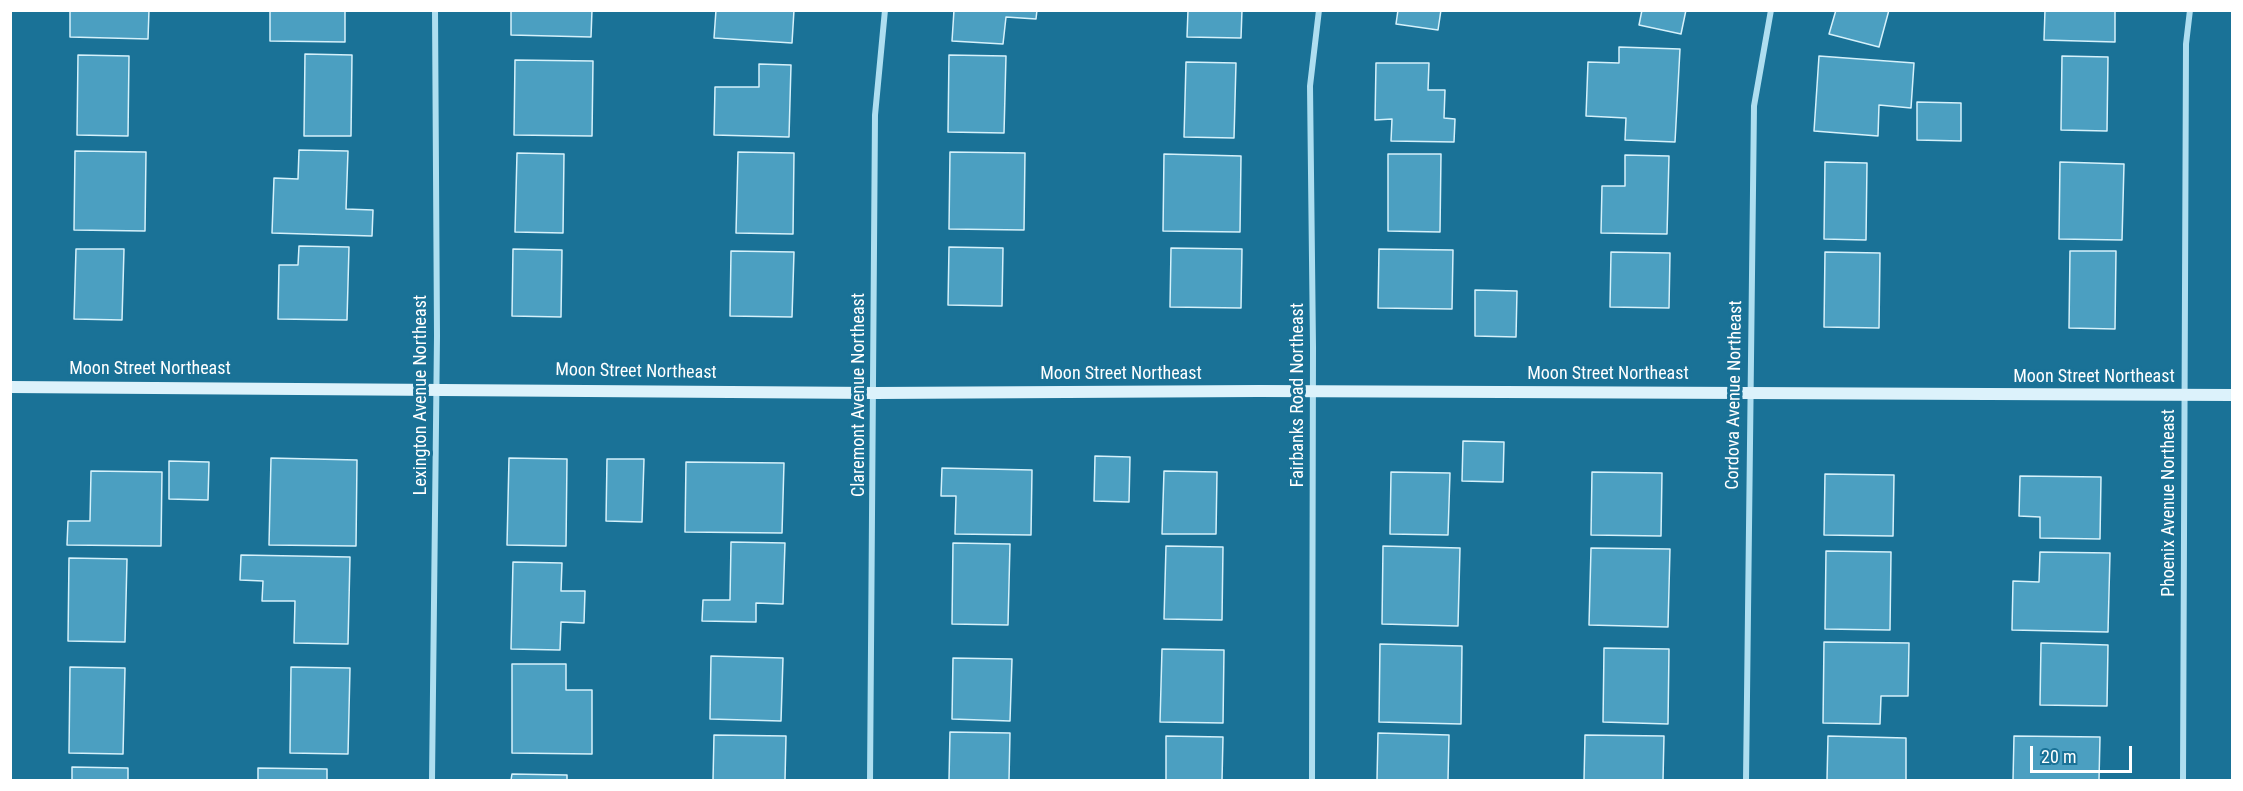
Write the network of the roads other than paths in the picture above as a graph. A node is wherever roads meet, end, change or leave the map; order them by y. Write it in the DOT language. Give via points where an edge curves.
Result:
graph roads {
  1 [pos="435,10"];
  2 [pos="885,10"];
  3 [pos="1319,10"];
  4 [pos="1771,10"];
  5 [pos="2190,10"];
  6 [pos="10,387"];
  7 [pos="436,388"];
  8 [pos="1313,392"];
  9 [pos="874,393"];
  10 [pos="1750,393"];
  11 [pos="2184,395"];
  12 [pos="2232,395"];
  13 [pos="432,780"];
  14 [pos="870,780"];
  15 [pos="1312,780"];
  16 [pos="1746,780"];
  17 [pos="2183,780"];
  1 -- 7 [label="street, Lexington Avenue Northeast"];
  2 -- 9 [label="street, Claremont Avenue Northeast" via="875,115"];
  3 -- 8 [label="street, Fairbanks Road Northeast" via="1310,86"];
  4 -- 10 [label="street, Cordova Avenue Northeast" via="1754,106"];
  5 -- 11 [label="street, Phoenix Avenue Northeast" via="2186,44"];
  6 -- 7 [label="street, Moon Street Northeast"];
  7 -- 9 [label="street, Moon Street Northeast"];
  7 -- 13 [label="street, Lexington Avenue Northeast"];
  8 -- 9 [label="street, Moon Street Northeast"];
  8 -- 10 [label="street, Moon Street Northeast"];
  8 -- 15 [label="street, Fairbanks Road Northeast"];
  9 -- 14 [label="street, Claremont Avenue Northeast"];
  10 -- 11 [label="street, Moon Street Northeast"];
  10 -- 16 [label="street, Cordova Avenue Northeast"];
  11 -- 12 [label="street, Moon Street Northeast"];
  11 -- 17 [label="street, Phoenix Avenue Northeast"];
}
